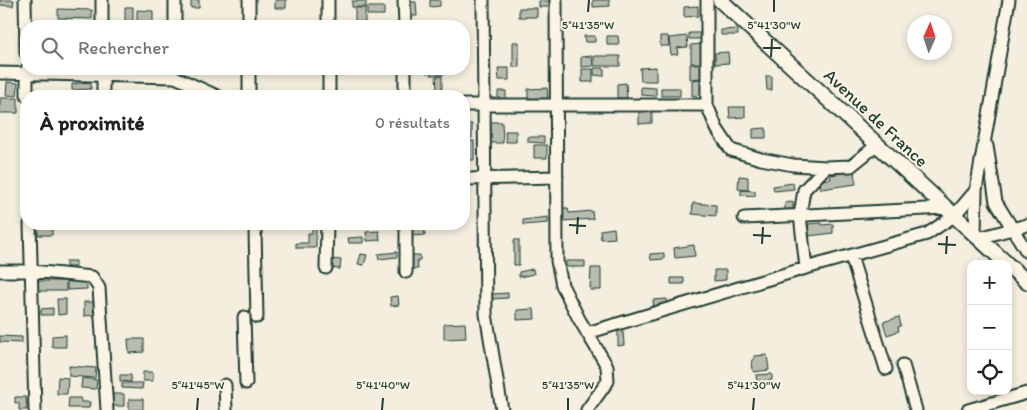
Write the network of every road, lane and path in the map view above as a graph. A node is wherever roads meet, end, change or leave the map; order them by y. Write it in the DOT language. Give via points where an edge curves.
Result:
graph roads {
  1 [pos="25,0"];
  2 [pos="102,0"];
  3 [pos="174,0"];
  4 [pos="249,0"];
  5 [pos="328,0"];
  6 [pos="404,0"];
  7 [pos="483,0"];
  8 [pos="556,0"];
  9 [pos="707,0"];
  10 [pos="720,0"];
  11 [pos="1009,0"];
  12 [pos="25,20"];
  13 [pos="102,20"];
  14 [pos="175,20"];
  15 [pos="249,20"];
  16 [pos="328,20"];
  17 [pos="404,20"];
  18 [pos="20,72"];
  19 [pos="0,73"];
  20 [pos="27,75"];
  21 [pos="103,75"];
  22 [pos="179,75"];
  23 [pos="249,75"];
  24 [pos="329,75"];
  25 [pos="405,75"];
  26 [pos="27,90"];
  27 [pos="103,90"];
  28 [pos="206,90"];
  29 [pos="249,90"];
  30 [pos="329,90"];
  31 [pos="405,90"];
  32 [pos="470,105"];
  33 [pos="484,105"];
  34 [pos="556,105"];
  35 [pos="708,105"];
  36 [pos="986,133"];
  37 [pos="877,145"];
  38 [pos="826,167"];
  39 [pos="557,177"];
  40 [pos="470,179"];
  41 [pos="484,179"];
  42 [pos="976,190"];
  43 [pos="950,212"];
  44 [pos="800,215"];
  45 [pos="744,218"];
  46 [pos="1027,225"];
  47 [pos="1012,229"];
  48 [pos="30,230"];
  49 [pos="327,230"];
  50 [pos="406,230"];
  51 [pos="255,231"];
  52 [pos="977,236"];
  53 [pos="1027,252"];
  54 [pos="851,256"];
  55 [pos="1004,260"];
  56 [pos="326,268"];
  57 [pos="806,268"];
  58 [pos="1012,268"];
  59 [pos="0,271"];
  60 [pos="32,271"];
  61 [pos="406,272"];
  62 [pos="1027,282"];
  63 [pos="244,317"];
  64 [pos="258,317"];
  65 [pos="587,333"];
  66 [pos="903,364"];
  67 [pos="886,370"];
  68 [pos="246,383"];
  69 [pos="226,385"];
  70 [pos="1027,393"];
  71 [pos="35,410"];
  72 [pos="107,410"];
  73 [pos="226,410"];
  74 [pos="502,410"];
  75 [pos="587,410"];
  76 [pos="916,410"];
  77 [pos="968,410"];
  1 -- 12 [label="street"];
  2 -- 13 [label="street"];
  3 -- 14 [label="street"];
  4 -- 15 [label="street"];
  5 -- 16 [label="street"];
  6 -- 17 [label="street"];
  7 -- 33 [label="street"];
  8 -- 34 [label="street"];
  9 -- 35 [label="street"];
  10 -- 37 [label="main road, Avenue de France"];
  11 -- 36 [label="street"];
  18 -- 19 [label="street"];
  20 -- 26 [label="street"];
  21 -- 27 [label="street"];
  22 -- 28 [label="street"];
  23 -- 29 [label="street"];
  24 -- 30 [label="street"];
  25 -- 31 [label="street"];
  32 -- 33 [label="street"];
  33 -- 34 [label="street"];
  33 -- 41 [label="street"];
  34 -- 35 [label="street"];
  34 -- 39 [label="street"];
  35 -- 38 [label="street" via="717,129 731,150 793,165"];
  36 -- 42 [label="street"];
  36 -- 47 [label="street" via="996,202"];
  37 -- 38 [label="street" via="852,166"];
  37 -- 43 [label="main road, Avenue de France"];
  38 -- 44 [label="street" via="804,190"];
  39 -- 41 [label="street"];
  39 -- 65 [label="street" via="557,261 562,285"];
  40 -- 41 [label="street"];
  41 -- 74 [label="street" via="486,314"];
  42 -- 43 [label="street"];
  42 -- 52 [label="street"];
  43 -- 44 [label="street"];
  43 -- 52 [label="main road, Avenue de France"];
  43 -- 54 [label="street" via="927,234"];
  44 -- 45 [label="street"];
  44 -- 57 [label="street"];
  46 -- 47 [label="street"];
  47 -- 52 [label="street"];
  47 -- 53 [label="street"];
  48 -- 60 [label="street"];
  49 -- 56 [label="street"];
  50 -- 61 [label="street"];
  51 -- 64 [label="street"];
  52 -- 55 [label="main road, Avenue de France"];
  54 -- 57 [label="street"];
  54 -- 67 [label="street"];
  57 -- 65 [label="street"];
  58 -- 62 [label="main road, Avenue de France"];
  59 -- 60 [label="street"];
  60 -- 71 [label="street"];
  60 -- 72 [label="street" via="92,277 99,288"];
  63 -- 68 [label="street"];
  65 -- 75 [label="street" via="607,366 608,381"];
  66 -- 76 [label="street"];
  69 -- 73 [label="street"];
  70 -- 77 [label="street"];
}
